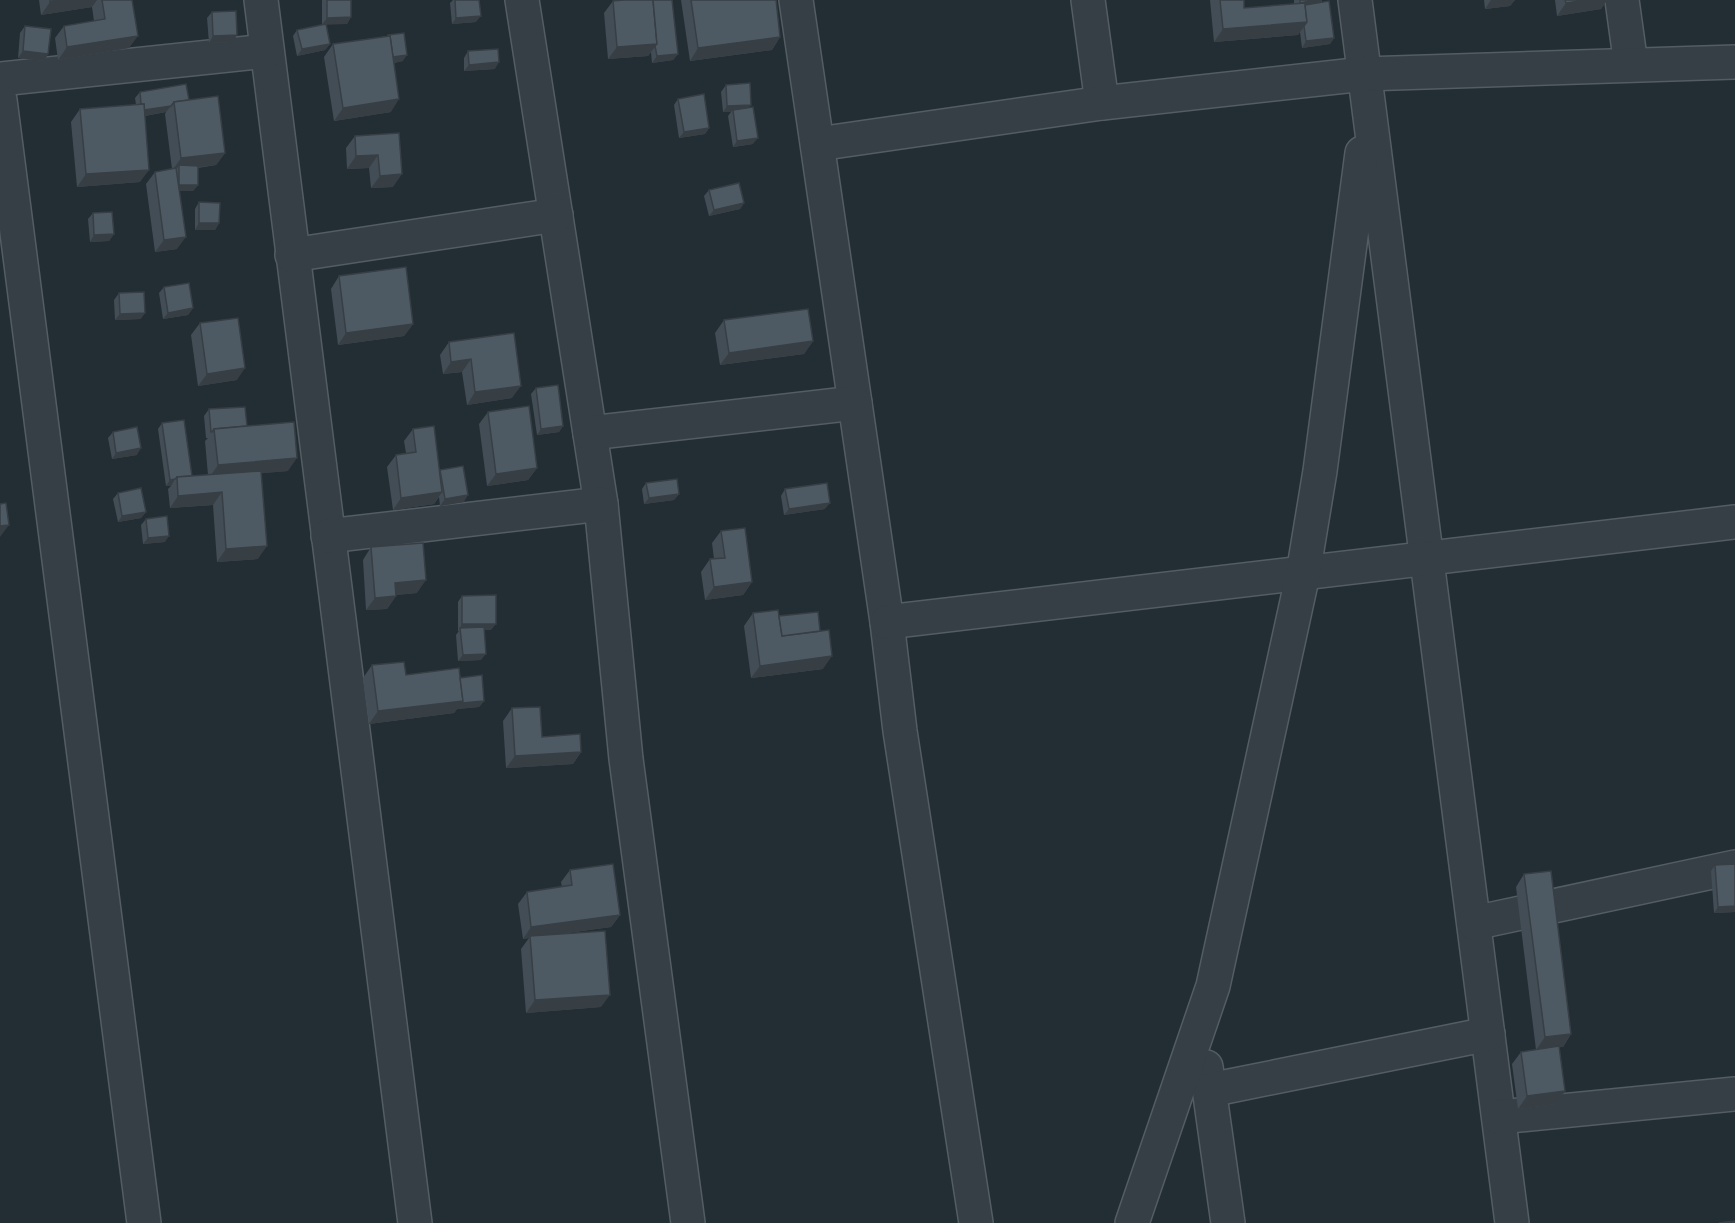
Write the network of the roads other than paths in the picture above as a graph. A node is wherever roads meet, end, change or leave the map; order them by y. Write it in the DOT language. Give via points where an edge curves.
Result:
graph roads {
  1 [pos="261,0"];
  2 [pos="522,0"];
  3 [pos="796,0"];
  4 [pos="1088,0"];
  5 [pos="1355,0"];
  6 [pos="1622,0"];
  7 [pos="266,51"];
  8 [pos="1735,62"];
  9 [pos="1631,64"];
  10 [pos="1364,74"];
  11 [pos="0,79"];
  12 [pos="0,100"];
  13 [pos="1102,103"];
  14 [pos="1368,107"];
  15 [pos="818,144"];
  16 [pos="556,215"];
  17 [pos="292,255"];
  18 [pos="13,309"];
  19 [pos="855,403"];
  20 [pos="590,433"];
  21 [pos="601,504"];
  22 [pos="1735,522"];
  23 [pos="328,536"];
  24 [pos="1427,559"];
  25 [pos="1303,574"];
  26 [pos="887,622"];
  27 [pos="1735,867"];
  28 [pos="1474,923"];
  29 [pos="1198,1025"];
  30 [pos="1488,1034"];
  31 [pos="1210,1090"];
  32 [pos="1735,1094"];
  33 [pos="1499,1117"];
  34 [pos="144,1223"];
  35 [pos="415,1223"];
  36 [pos="688,1223"];
  37 [pos="976,1223"];
  38 [pos="1132,1223"];
  39 [pos="1228,1223"];
  40 [pos="1512,1223"];
  1 -- 7 [label="street"];
  2 -- 16 [label="street"];
  3 -- 15 [label="street"];
  4 -- 13 [label="street"];
  5 -- 10 [label="street"];
  6 -- 9 [label="street"];
  7 -- 11 [label="street"];
  7 -- 17 [label="street"];
  8 -- 9 [label="street"];
  9 -- 10 [label="street"];
  10 -- 13 [label="street"];
  10 -- 14 [label="street"];
  12 -- 18 [label="street"];
  13 -- 15 [label="street"];
  14 -- 24 [label="street"];
  14 -- 25 [label="street"];
  15 -- 19 [label="street"];
  16 -- 17 [label="street"];
  16 -- 20 [label="street"];
  17 -- 23 [label="street"];
  18 -- 34 [label="street"];
  19 -- 20 [label="street"];
  19 -- 26 [label="street"];
  20 -- 21 [label="street"];
  21 -- 23 [label="street"];
  21 -- 36 [label="street" via="626,759"];
  22 -- 24 [label="street"];
  23 -- 35 [label="street"];
  24 -- 25 [label="street"];
  24 -- 28 [label="street"];
  25 -- 26 [label="street"];
  25 -- 29 [label="street" via="1213,986"];
  26 -- 37 [label="street" via="900,731"];
  27 -- 28 [label="street"];
  28 -- 30 [label="street"];
  29 -- 31 [label="street"];
  29 -- 38 [label="street"];
  30 -- 31 [label="street"];
  30 -- 33 [label="street"];
  31 -- 39 [label="street"];
  32 -- 33 [label="street"];
  33 -- 40 [label="street"];
}
